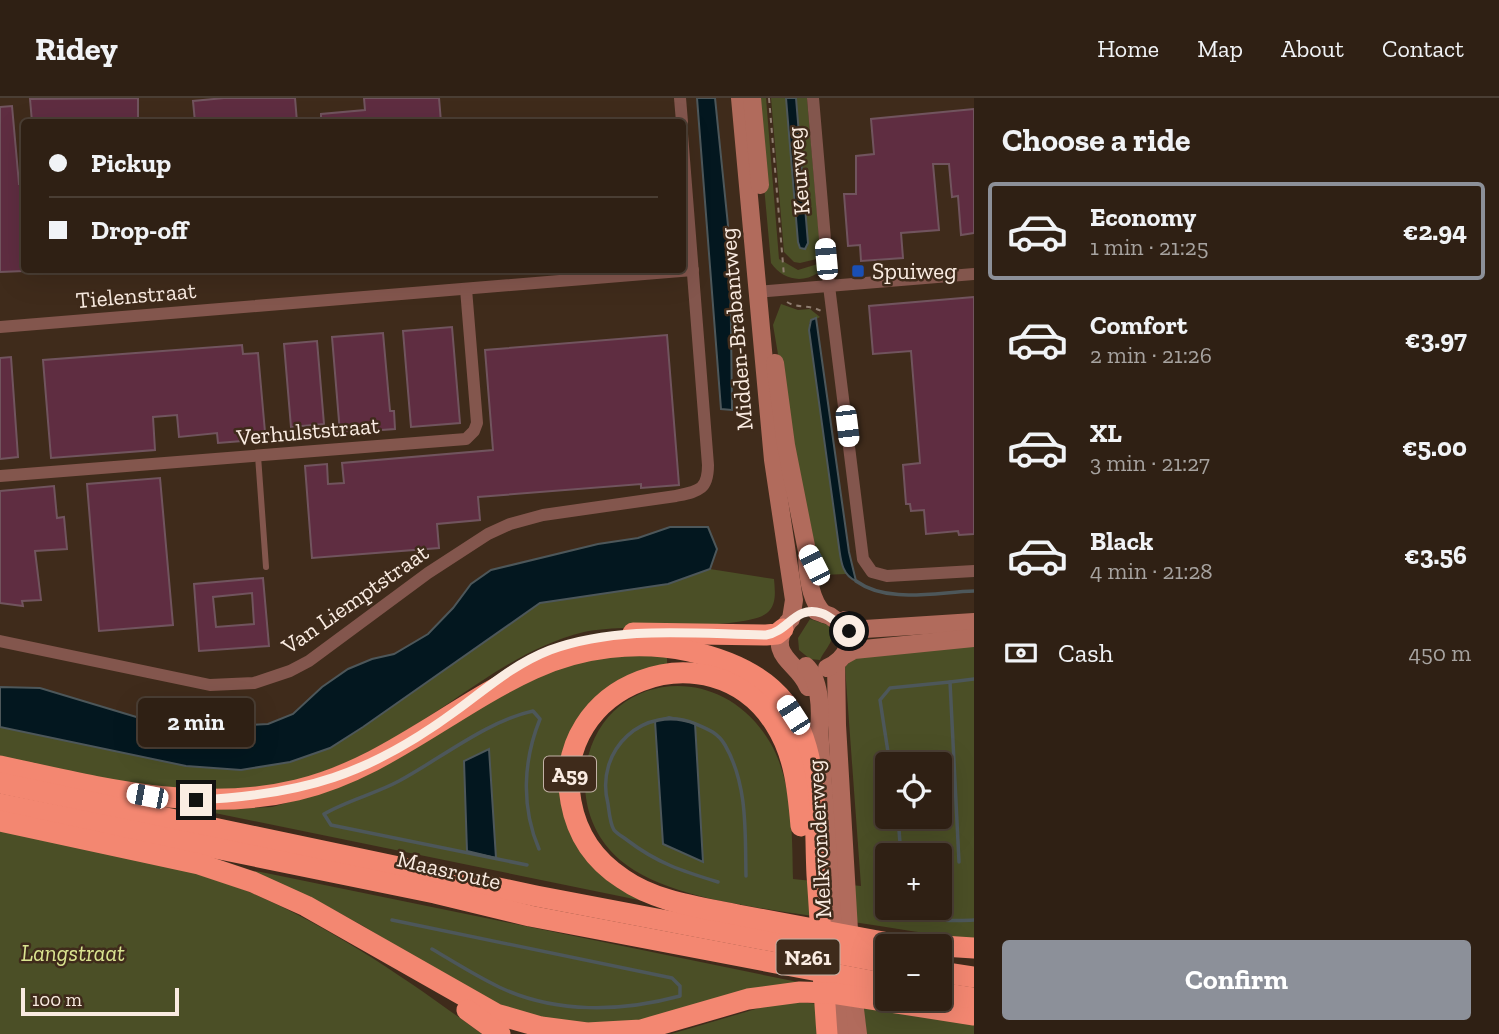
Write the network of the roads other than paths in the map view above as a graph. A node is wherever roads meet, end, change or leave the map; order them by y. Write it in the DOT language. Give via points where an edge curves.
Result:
graph roads {
  1 [pos="680,98"];
  2 [pos="740,98"];
  3 [pos="752,98"];
  4 [pos="813,98"];
  5 [pos="682,119"];
  6 [pos="686,183"];
  7 [pos="693,270"];
  8 [pos="686,271"];
  9 [pos="657,273"];
  10 [pos="974,274"];
  11 [pos="829,286"];
  12 [pos="466,289"];
  13 [pos="770,291"];
  14 [pos="0,327"];
  15 [pos="258,456"];
  16 [pos="0,476"];
  17 [pos="798,553"];
  18 [pos="266,567"];
  19 [pos="974,571"];
  20 [pos="837,618"];
  21 [pos="792,620"];
  22 [pos="974,622"];
  23 [pos="974,638"];
  24 [pos="0,642"];
  25 [pos="836,662"];
  26 [pos="804,670"];
  27 [pos="457,710"];
  28 [pos="0,766"];
  29 [pos="0,783"];
  30 [pos="0,804"];
  31 [pos="0,821"];
  32 [pos="802,833"];
  33 [pos="826,899"];
  34 [pos="875,940"];
  35 [pos="952,946"];
  36 [pos="974,948"];
  37 [pos="389,953"];
  38 [pos="952,954"];
  39 [pos="974,959"];
  40 [pos="875,961"];
  41 [pos="952,974"];
  42 [pos="974,977"];
  43 [pos="875,982"];
  44 [pos="952,995"];
  45 [pos="974,998"];
  46 [pos="974,1015"];
  47 [pos="834,1028"];
  48 [pos="500,1034"];
  1 -- 5 [label="street"];
  2 -- 13 [label="main road, Midden-Brabantweg"];
  3 -- 13 [label="main road, Midden-Brabantweg"];
  4 -- 11 [label="street, Keurweg"];
  6 -- 7 [label="street"];
  7 -- 8 [label="street, Tielenstraat"];
  7 -- 24 [label="street, Van Liemptstraat" via="708,465 704,486 693,492 510,524 419,579 317,655 290,671 254,682 210,685"];
  9 -- 12 [label="street, Tielenstraat"];
  10 -- 11 [label="street"];
  11 -- 13 [label="street"];
  11 -- 19 [label="street, Keurweg" via="863,559 872,572 887,576"];
  12 -- 14 [label="street, Tielenstraat"];
  12 -- 15 [label="street, Verhulststraat" via="477,423 466,439"];
  13 -- 17 [label="main road, Midden-Brabantweg" via="773,460"];
  15 -- 16 [label="street, Verhulststraat"];
  15 -- 18 [label="lane"];
  17 -- 20 [label="main road, Midden-Brabantweg"];
  17 -- 21 [label="main road, Midden-Brabantweg"];
  20 -- 21 [label="main road"];
  20 -- 22 [label="main road" via="911,624"];
  20 -- 25 [label="main road"];
  21 -- 26 [label="main road" via="780,640 783,657"];
  21 -- 27 [label="highway" via="776,634 766,635 638,633 581,640 513,669"];
  23 -- 25 [label="main road" via="854,649"];
  25 -- 26 [label="main road"];
  25 -- 33 [label="main road, Melkvonderweg" via="833,713 837,725"];
  26 -- 33 [label="main road, Melkvonderweg" via="819,728"];
  27 -- 28 [label="highway" via="396,750 353,771 311,786 254,797 196,800 147,796"];
  27 -- 33 [label="highway" via="535,668 567,656 612,648 680,649 754,675 784,702 806,743"];
  29 -- 40 [label="highway, Maasroute" via="536,896"];
  30 -- 43 [label="highway, Maasroute" via="530,916"];
  31 -- 37 [label="highway" via="199,864 242,878 306,906"];
  32 -- 33 [label="highway, N261"];
  32 -- 34 [label="highway, A59" via="793,764 776,725 751,696 723,680 680,672 633,682 600,706 577,744 569,782 576,822 589,847 624,880 677,902"];
  33 -- 47 [label="highway, N261"];
  33 -- 47 [label="main road, Melkvonderweg"];
  35 -- 36 [label="highway, A59"];
  37 -- 46 [label="highway" via="496,1013 561,1030 641,1030 748,999 800,992"];
  37 -- 48 [label="highway"];
  38 -- 39 [label="highway"];
  41 -- 42 [label="highway"];
  44 -- 45 [label="highway"];
}
